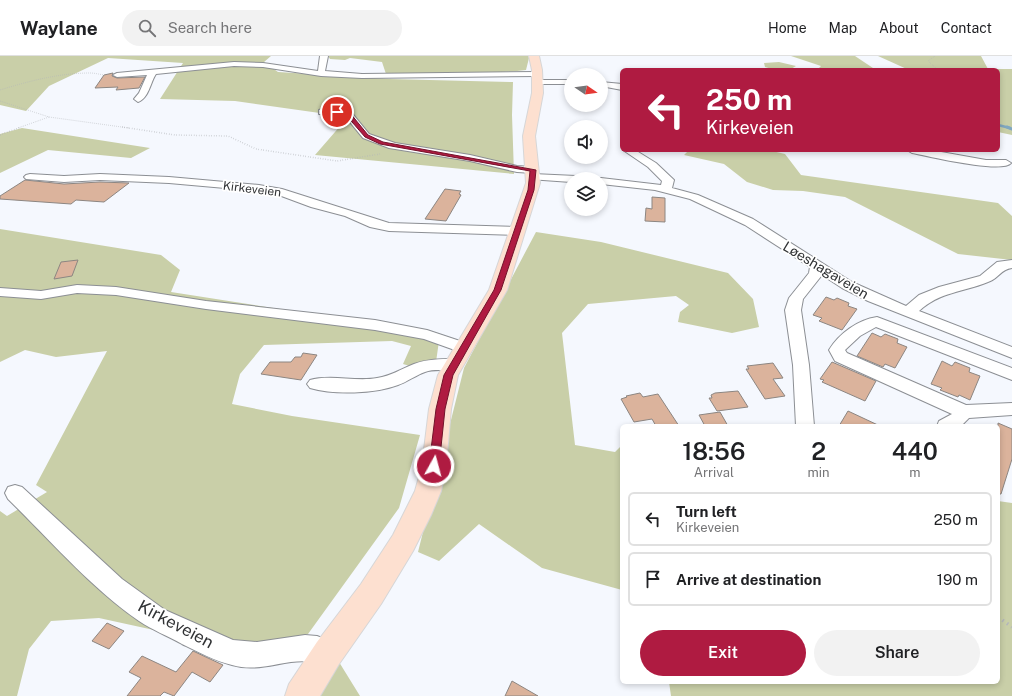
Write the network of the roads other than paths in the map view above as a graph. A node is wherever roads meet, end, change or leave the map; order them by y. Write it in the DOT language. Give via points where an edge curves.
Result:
graph roads {
  1 [pos="324,56"];
  2 [pos="536,71"];
  3 [pos="153,72"];
  4 [pos="321,74"];
  5 [pos="117,75"];
  6 [pos="564,80"];
  7 [pos="608,85"];
  8 [pos="620,87"];
  9 [pos="138,99"];
  10 [pos="322,112"];
  11 [pos="631,152"];
  12 [pos="923,152"];
  13 [pos="1006,163"];
  14 [pos="533,174"];
  15 [pos="30,177"];
  16 [pos="564,178"];
  17 [pos="608,182"];
  18 [pos="666,189"];
  19 [pos="517,231"];
  20 [pos="1012,264"];
  21 [pos="817,267"];
  22 [pos="0,292"];
  23 [pos="908,312"];
  24 [pos="1012,353"];
  25 [pos="458,356"];
  26 [pos="1012,374"];
  27 [pos="316,384"];
  28 [pos="1012,408"];
  29 [pos="964,412"];
  30 [pos="805,424"];
  31 [pos="949,424"];
  32 [pos="15,493"];
  33 [pos="328,653"];
  34 [pos="301,696"];
  1 -- 4 [label="street"];
  2 -- 4 [label="street" via="384,76"];
  2 -- 6 [label="street"];
  2 -- 14 [label="main road" via="537,102 529,136"];
  3 -- 4 [label="street" via="182,67 241,64"];
  3 -- 5 [label="street"];
  3 -- 9 [label="street" via="148,78 144,93"];
  7 -- 8 [label="street"];
  10 -- 14 [label="street" via="348,114 370,138 393,146 470,158"];
  11 -- 18 [label="street" via="661,171 668,180"];
  12 -- 13 [label="street" via="986,163"];
  14 -- 16 [label="street"];
  14 -- 19 [label="main road"];
  15 -- 19 [label="street, Kirkeveien" via="169,180 278,190 389,227"];
  17 -- 18 [label="street, Løeshagaveien"];
  18 -- 21 [label="street, Løeshagaveien" via="694,197 749,222"];
  19 -- 25 [label="main road" via="498,290"];
  20 -- 23 [label="street" via="1002,265 985,279 924,298"];
  21 -- 23 [label="street, Løeshagaveien" via="873,298"];
  21 -- 30 [label="street" via="816,274 796,298 793,310"];
  22 -- 25 [label="street" via="41,295 77,289 116,291 375,326 427,335"];
  23 -- 24 [label="street, Løeshagaveien"];
  25 -- 27 [label="street" via="440,365 420,368 403,377 378,384"];
  25 -- 33 [label="main road" via="444,390 434,466 428,491 418,515 404,544"];
  26 -- 29 [label="street" via="872,321 847,338 837,350 840,357"];
  28 -- 29 [label="street"];
  29 -- 31 [label="street"];
  32 -- 33 [label="street, Kirkeveien" via="112,584 146,611 164,621 234,654 254,655 298,647 321,649"];
  33 -- 34 [label="main road"];
}
